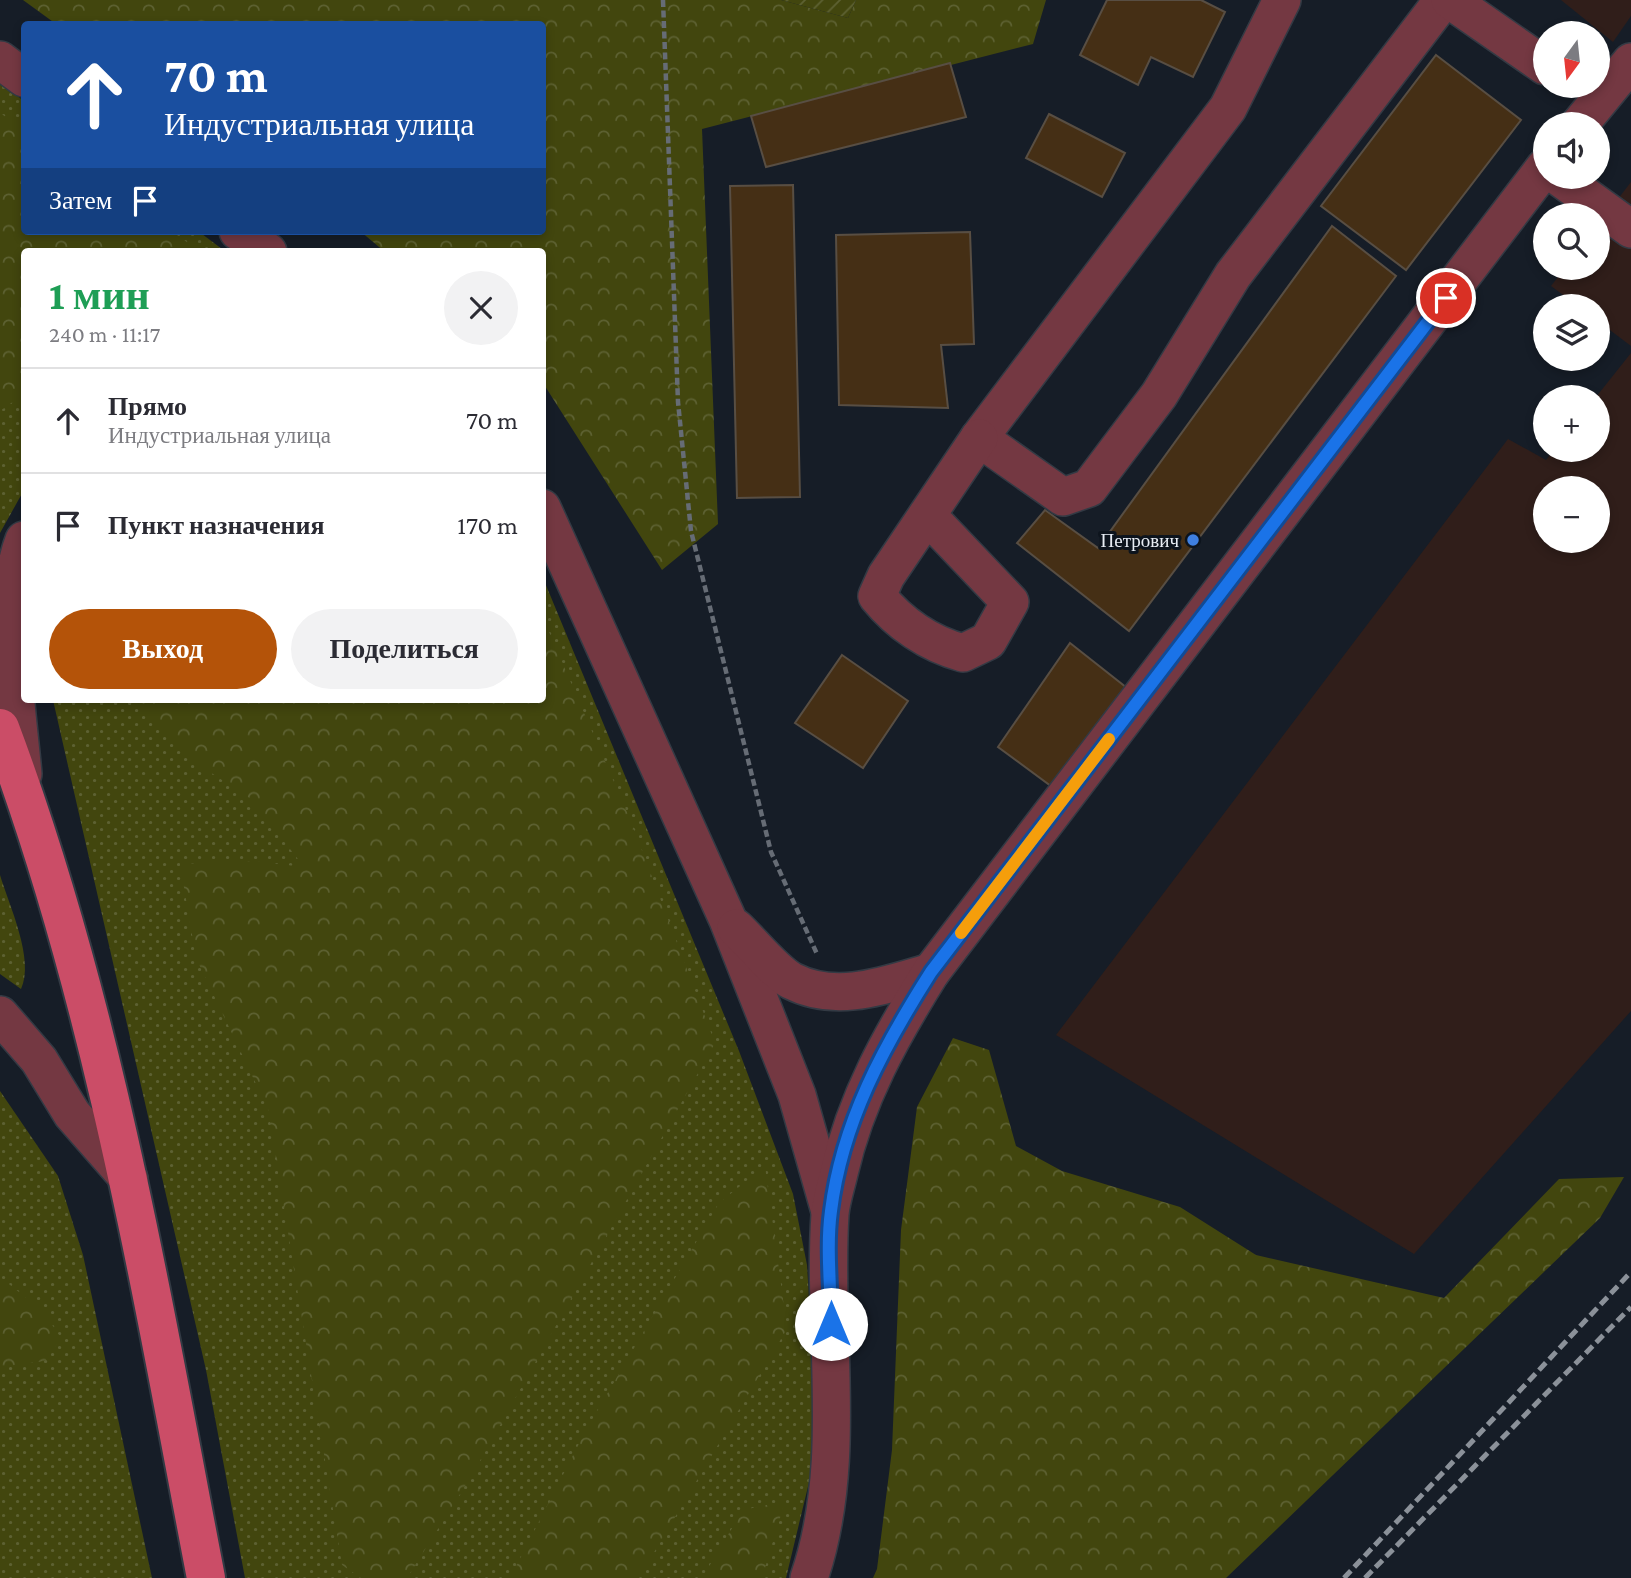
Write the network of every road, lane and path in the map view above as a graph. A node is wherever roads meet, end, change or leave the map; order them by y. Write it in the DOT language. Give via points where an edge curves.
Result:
graph roads {
  1 [pos="663,0"];
  2 [pos="1282,0"];
  3 [pos="1443,0"];
  4 [pos="1450,0"];
  5 [pos="1533,58"];
  6 [pos="0,60"];
  7 [pos="1631,62"];
  8 [pos="21,76"];
  9 [pos="1584,104"];
  10 [pos="1533,183"];
  11 [pos="1576,189"];
  12 [pos="1631,229"];
  13 [pos="244,235"];
  14 [pos="262,248"];
  15 [pos="979,438"];
  16 [pos="927,515"];
  17 [pos="546,517"];
  18 [pos="21,547"];
  19 [pos="0,728"];
  20 [pos="26,796"];
  21 [pos="728,920"];
  22 [pos="931,972"];
  23 [pos="835,993"];
  24 [pos="0,1015"];
  25 [pos="130,1179"];
  26 [pos="830,1212"];
  27 [pos="205,1578"];
  28 [pos="809,1578"];
  1 -- 23 [label="path" via="678,402 691,531 771,852"];
  2 -- 15 [label="street" via="1228,108"];
  3 -- 15 [label="street" via="1233,275 1159,395 1090,488 1063,497"];
  4 -- 5 [label="street"];
  6 -- 8 [label="street"];
  7 -- 9 [label="street"];
  10 -- 22 [label="street"];
  11 -- 12 [label="street"];
  13 -- 14 [label="street"];
  15 -- 16 [label="street"];
  17 -- 21 [label="street"];
  18 -- 20 [label="street" via="10,593"];
  19 -- 20 [label="main road"];
  20 -- 25 [label="main road" via="75,958"];
  21 -- 23 [label="street" via="791,981"];
  21 -- 26 [label="street" via="797,1095"];
  22 -- 23 [label="street" via="877,988"];
  22 -- 26 [label="street" via="868,1080 844,1150"];
  24 -- 25 [label="street" via="39,1060 72,1114"];
  25 -- 27 [label="main road"];
  26 -- 28 [label="street" via="831,1462 819,1549"];
}
